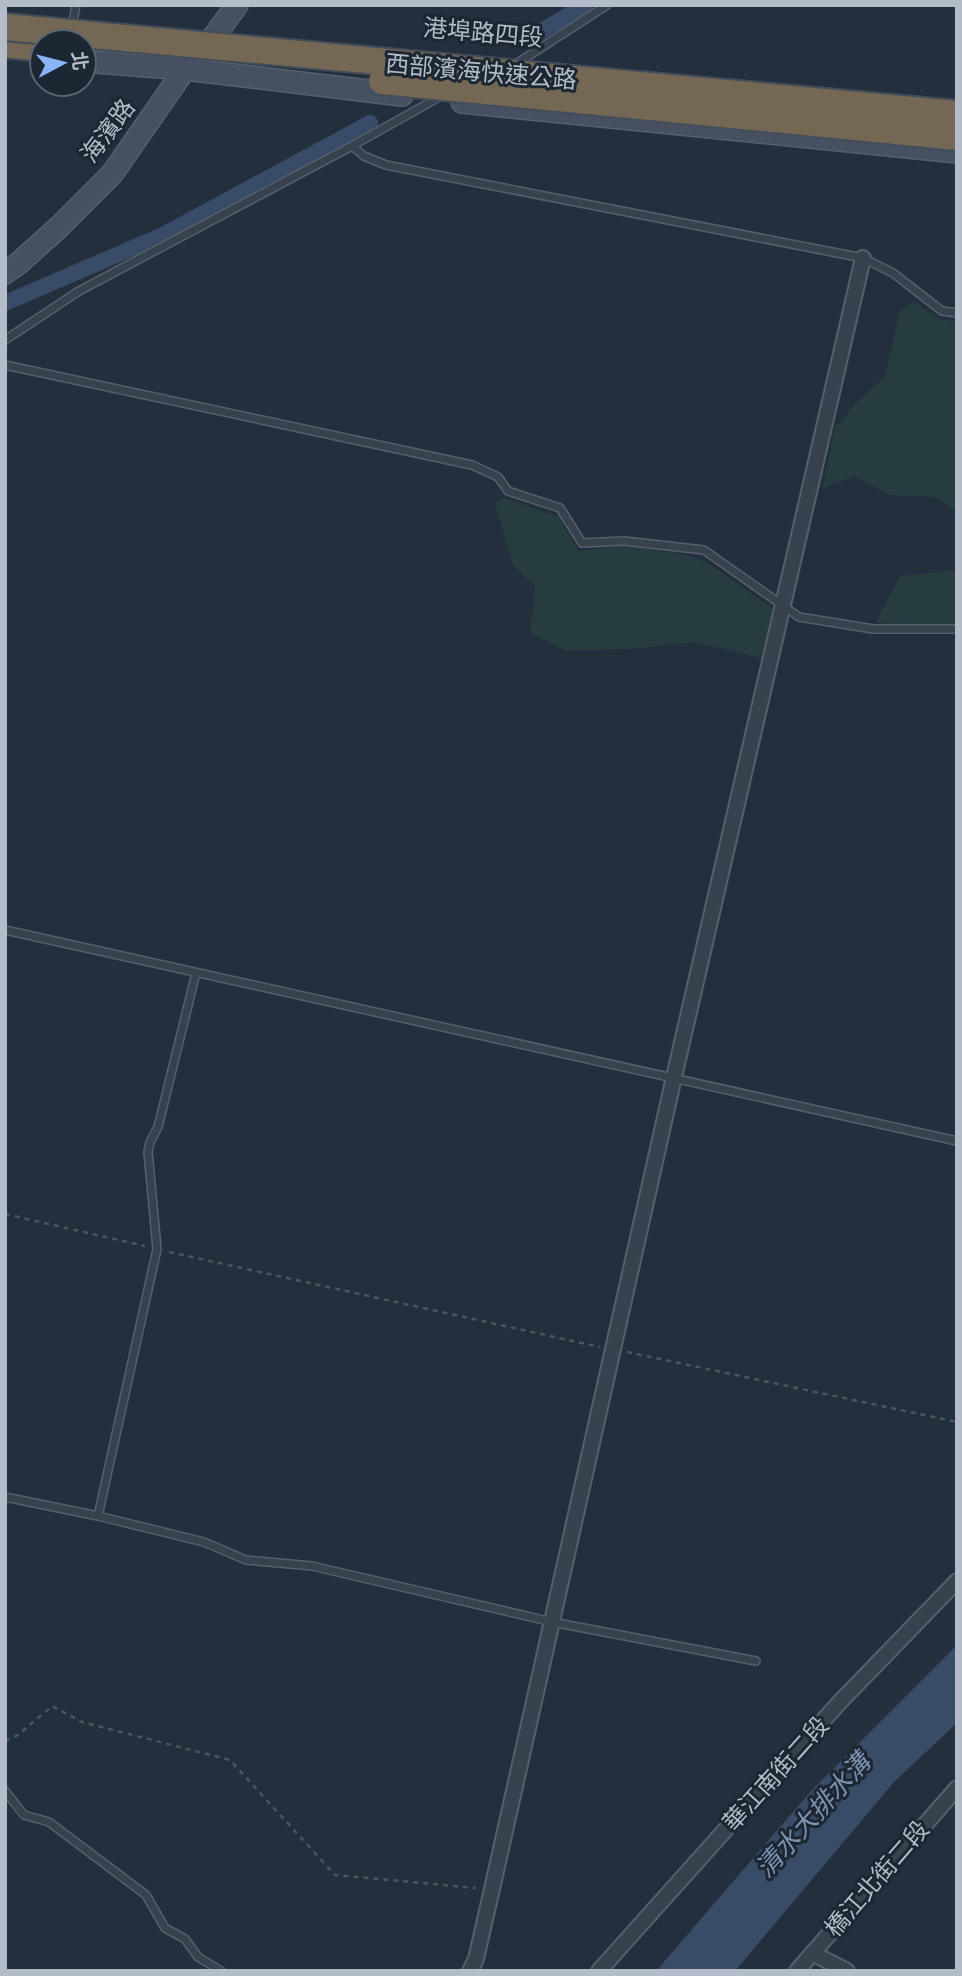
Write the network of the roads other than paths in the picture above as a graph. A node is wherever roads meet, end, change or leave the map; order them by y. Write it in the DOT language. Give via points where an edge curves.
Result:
graph roads {
  1 [pos="237,5"];
  2 [pos="607,5"];
  3 [pos="74,13"];
  4 [pos="5,15"];
  5 [pos="5,27"];
  6 [pos="215,36"];
  7 [pos="5,44"];
  8 [pos="28,46"];
  9 [pos="98,52"];
  10 [pos="5,55"];
  11 [pos="28,56"];
  12 [pos="98,62"];
  13 [pos="520,62"];
  14 [pos="185,69"];
  15 [pos="483,78"];
  16 [pos="471,83"];
  17 [pos="434,99"];
  18 [pos="957,104"];
  19 [pos="957,114"];
  20 [pos="957,137"];
  21 [pos="352,146"];
  22 [pos="957,152"];
  23 [pos="863,258"];
  24 [pos="5,273"];
  25 [pos="957,313"];
  26 [pos="5,340"];
  27 [pos="5,365"];
  28 [pos="784,606"];
  29 [pos="957,629"];
  30 [pos="5,930"];
  31 [pos="196,973"];
  32 [pos="674,1077"];
  33 [pos="957,1141"];
  34 [pos="5,1497"];
  35 [pos="98,1516"];
  36 [pos="957,1581"];
  37 [pos="552,1622"];
  38 [pos="756,1661"];
  39 [pos="957,1788"];
  40 [pos="5,1791"];
  41 [pos="812,1953"];
  42 [pos="221,1971"];
  43 [pos="470,1971"];
  44 [pos="599,1971"];
  45 [pos="797,1971"];
  46 [pos="847,1971"];
  1 -- 6 [label="street, 海濱路"];
  2 -- 13 [label="lane"];
  3 -- 4 [label="street, 港埠路四段"];
  3 -- 6 [label="street, 港埠路四段"];
  5 -- 19 [label="highway, 西部濱海快速公路, bridge"];
  6 -- 13 [label="street, 港埠路四段"];
  6 -- 14 [label="street, 海濱路"];
  7 -- 8 [label="highway"];
  9 -- 20 [label="highway, 西部濱海快速公路, bridge"];
  10 -- 11 [label="street"];
  12 -- 14 [label="street"];
  13 -- 15 [label="lane"];
  13 -- 18 [label="street, 港埠路四段"];
  14 -- 17 [label="street"];
  14 -- 24 [label="street, 海濱路" via="112,174"];
  16 -- 17 [label="lane"];
  17 -- 21 [label="lane"];
  17 -- 22 [label="street"];
  21 -- 23 [label="lane" via="386,165"];
  21 -- 26 [label="lane" via="79,291"];
  23 -- 25 [label="lane" via="892,273 942,311"];
  23 -- 28 [label="street"];
  27 -- 28 [label="lane" via="472,465 498,477 508,491 560,508 582,542 624,541 704,550"];
  28 -- 29 [label="lane" via="799,617 873,629"];
  28 -- 32 [label="street"];
  30 -- 31 [label="lane"];
  31 -- 32 [label="lane"];
  31 -- 35 [label="lane" via="148,1152 157,1249"];
  32 -- 33 [label="lane"];
  32 -- 37 [label="street"];
  34 -- 35 [label="lane"];
  35 -- 37 [label="lane" via="204,1542 246,1560 312,1566"];
  36 -- 44 [label="street, 華江南街二段" via="838,1704"];
  37 -- 38 [label="lane"];
  37 -- 43 [label="street"];
  39 -- 41 [label="street, 橋江北街二段"];
  40 -- 42 [label="lane" via="24,1815 49,1822 146,1895 165,1928"];
  41 -- 45 [label="street, 橋江北街二段"];
  41 -- 46 [label="street"];
}
